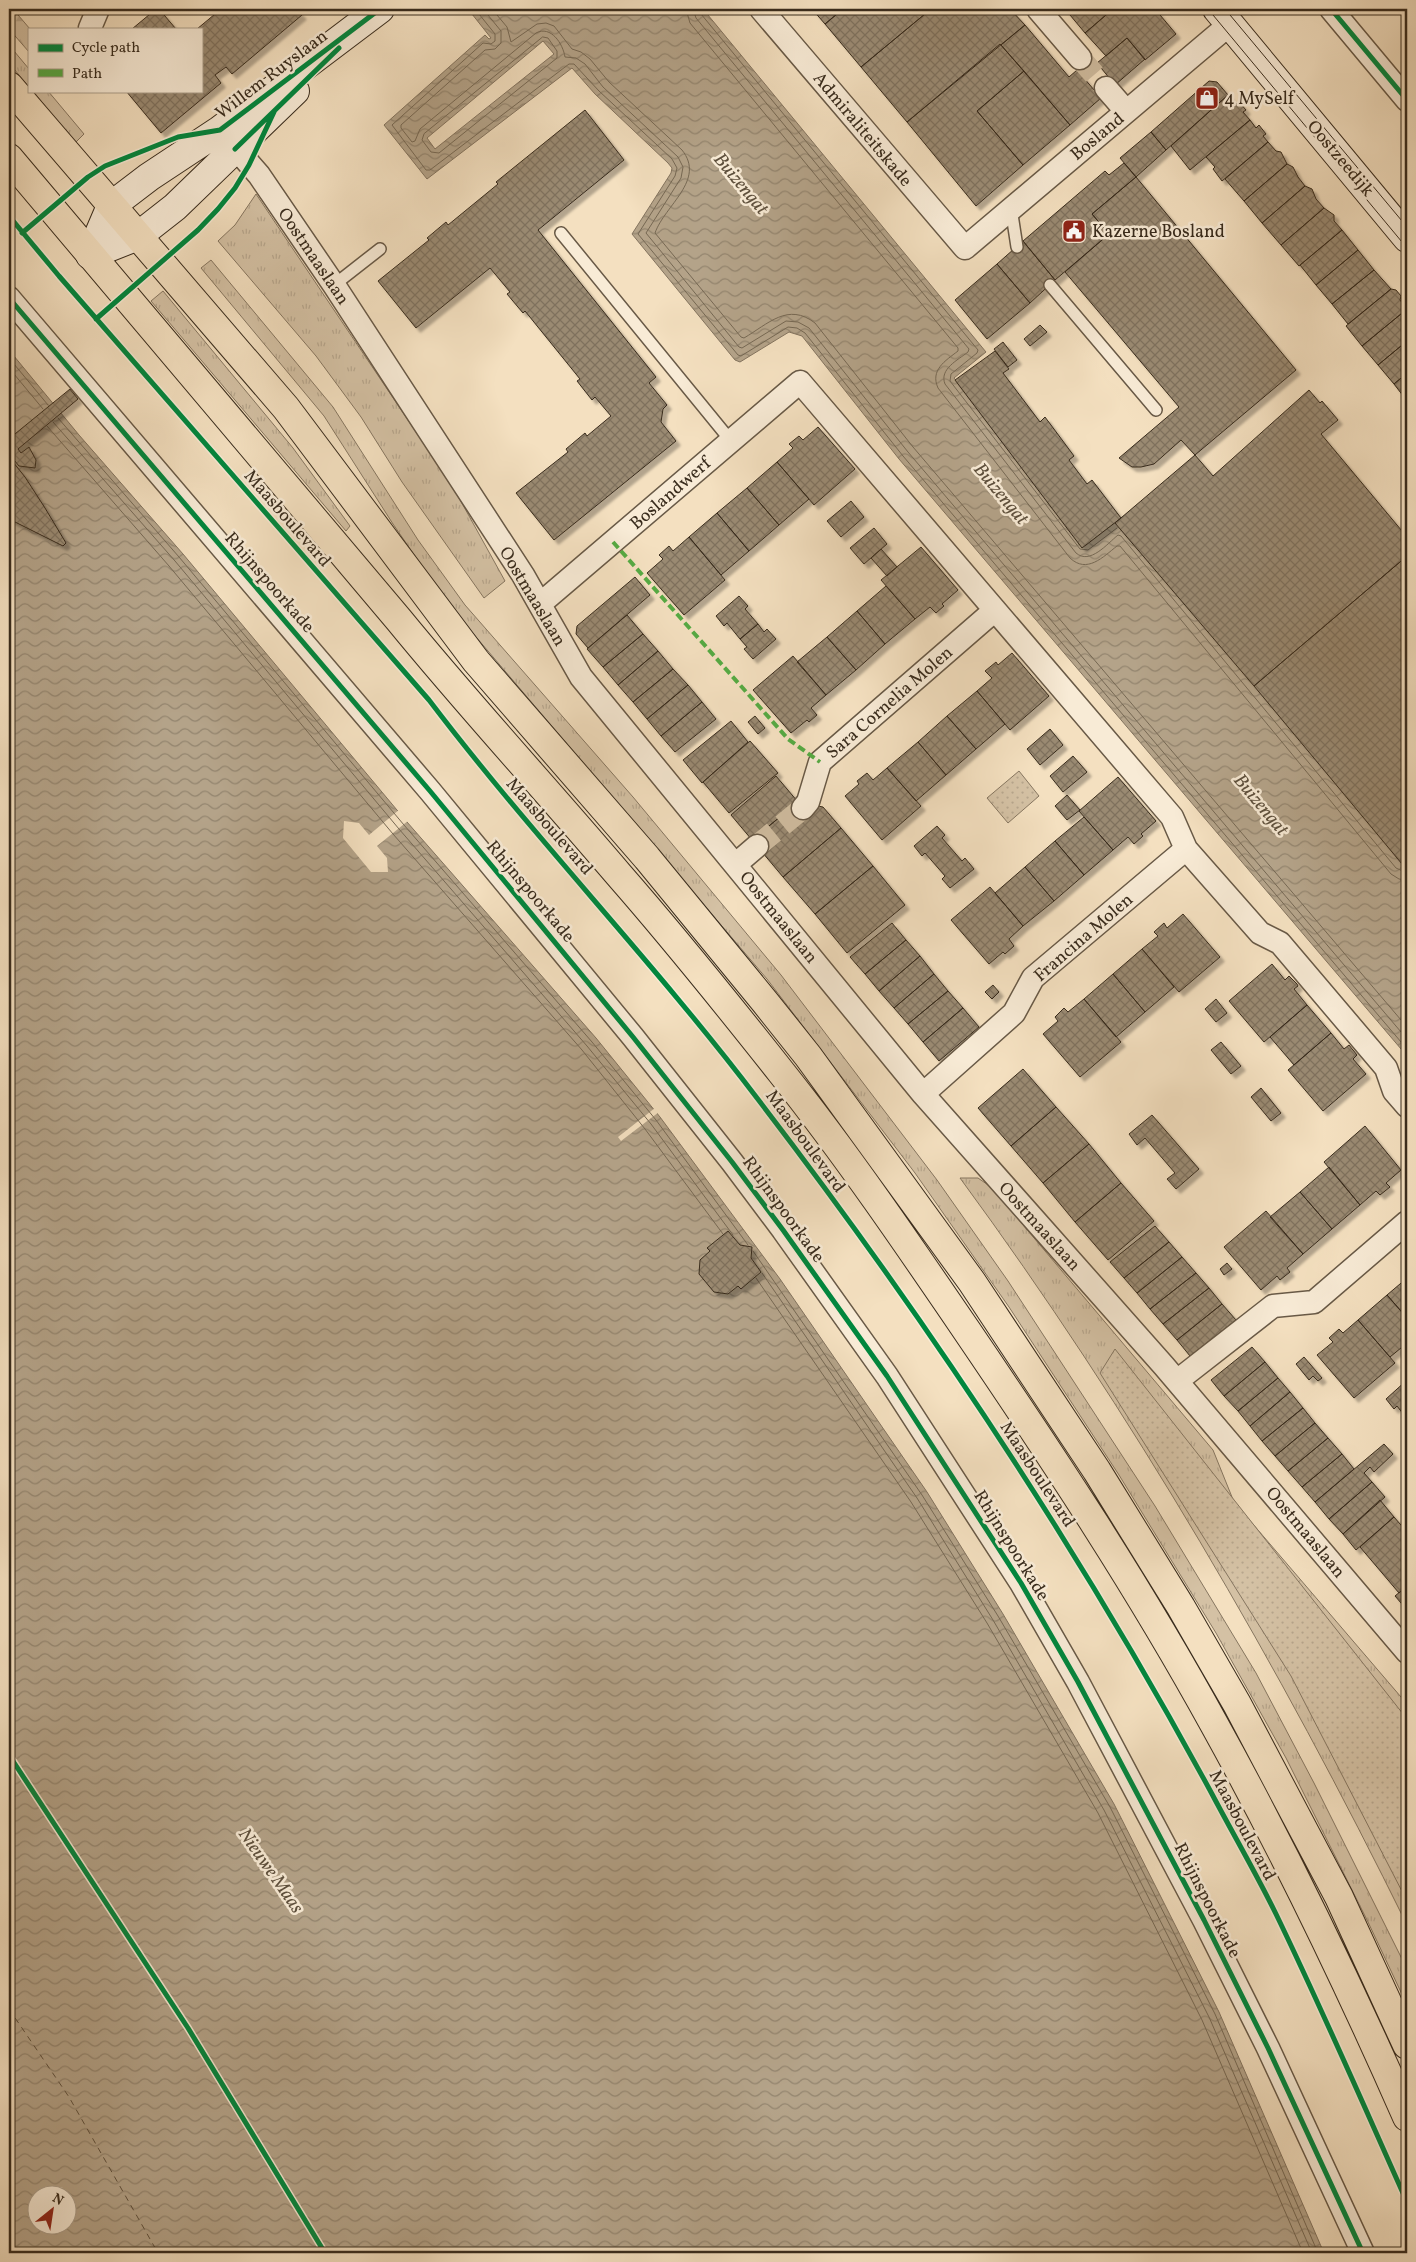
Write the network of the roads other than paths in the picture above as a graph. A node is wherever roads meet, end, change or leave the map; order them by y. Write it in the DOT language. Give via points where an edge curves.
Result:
graph roads {
  1 [pos="98,9"];
  2 [pos="760,9"];
  3 [pos="1038,9"];
  4 [pos="1331,9"];
  5 [pos="377,10"];
  6 [pos="1223,16"];
  7 [pos="90,28"];
  8 [pos="1080,58"];
  9 [pos="9,86"];
  10 [pos="1106,88"];
  11 [pos="1407,100"];
  12 [pos="1126,111"];
  13 [pos="228,139"];
  14 [pos="9,158"];
  15 [pos="111,206"];
  16 [pos="1011,208"];
  17 [pos="561,233"];
  18 [pos="138,236"];
  19 [pos="1407,238"];
  20 [pos="1017,247"];
  21 [pos="965,248"];
  22 [pos="380,249"];
  23 [pos="90,255"];
  24 [pos="334,284"];
  25 [pos="1050,285"];
  26 [pos="9,298"];
  27 [pos="1156,410"];
  28 [pos="730,441"];
  29 [pos="540,604"];
  30 [pos="995,610"];
  31 [pos="803,808"];
  32 [pos="757,846"];
  33 [pos="1186,849"];
  34 [pos="736,864"];
  35 [pos="923,1094"];
  36 [pos="1407,1106"];
  37 [pos="1407,1222"];
  38 [pos="1177,1381"];
  39 [pos="1407,1652"];
  40 [pos="1407,2045"];
  41 [pos="1407,2116"];
  42 [pos="1363,2253"];
  1 -- 7 [label="street"];
  2 -- 21 [label="street, Admiraliteitskade"];
  3 -- 8 [label="street"];
  4 -- 11 [label="street"];
  5 -- 13 [label="street, Willem Ruyslaan"];
  6 -- 12 [label="street, Bosland"];
  6 -- 19 [label="street, Oostzeedijk"];
  9 -- 15 [label="main road"];
  10 -- 12 [label="street"];
  12 -- 16 [label="street, Bosland"];
  13 -- 15 [label="street, Willem Ruyslaan" via="149,177"];
  13 -- 18 [label="street, Willem Ruyslaan" via="176,207"];
  13 -- 24 [label="street, Oostmaaslaan" via="258,175"];
  14 -- 23 [label="main road, Maasboulevard"];
  15 -- 18 [label="main road"];
  15 -- 23 [label="street, Willem Ruyslaan"];
  16 -- 20 [label="lane"];
  16 -- 21 [label="street, Bosland"];
  17 -- 28 [label="lane"];
  18 -- 23 [label="street, Willem Ruyslaan"];
  18 -- 40 [label="main road" via="286,408 476,661 647,858 771,1010 972,1282 1097,1471 1238,1704 1339,1897"];
  22 -- 24 [label="lane"];
  23 -- 41 [label="main road, Maasboulevard" via="452,685 697,967 784,1076 899,1232 1066,1480 1212,1721 1328,1943"];
  24 -- 29 [label="street, Oostmaaslaan"];
  25 -- 27 [label="lane"];
  26 -- 42 [label="street, Rhijnspoorkade" via="547,932 732,1162 881,1368 1021,1583 1078,1682 1268,2048"];
  28 -- 29 [label="street, Boslandwerf"];
  28 -- 30 [label="street, Boslandwerf" via="800,382"];
  29 -- 34 [label="street, Oostmaaslaan" via="581,677"];
  30 -- 31 [label="street, Sara Cornelia Molen" via="820,762 808,802"];
  30 -- 33 [label="street" via="1172,818"];
  32 -- 34 [label="street"];
  33 -- 35 [label="street, Francina Molen" via="1033,978 1014,1014"];
  33 -- 36 [label="street" via="1260,933 1280,943 1386,1068 1394,1090"];
  34 -- 35 [label="street, Oostmaaslaan"];
  35 -- 38 [label="street, Oostmaaslaan"];
  37 -- 38 [label="street" via="1314,1302 1273,1306"];
  38 -- 39 [label="street, Oostmaaslaan"];
}
